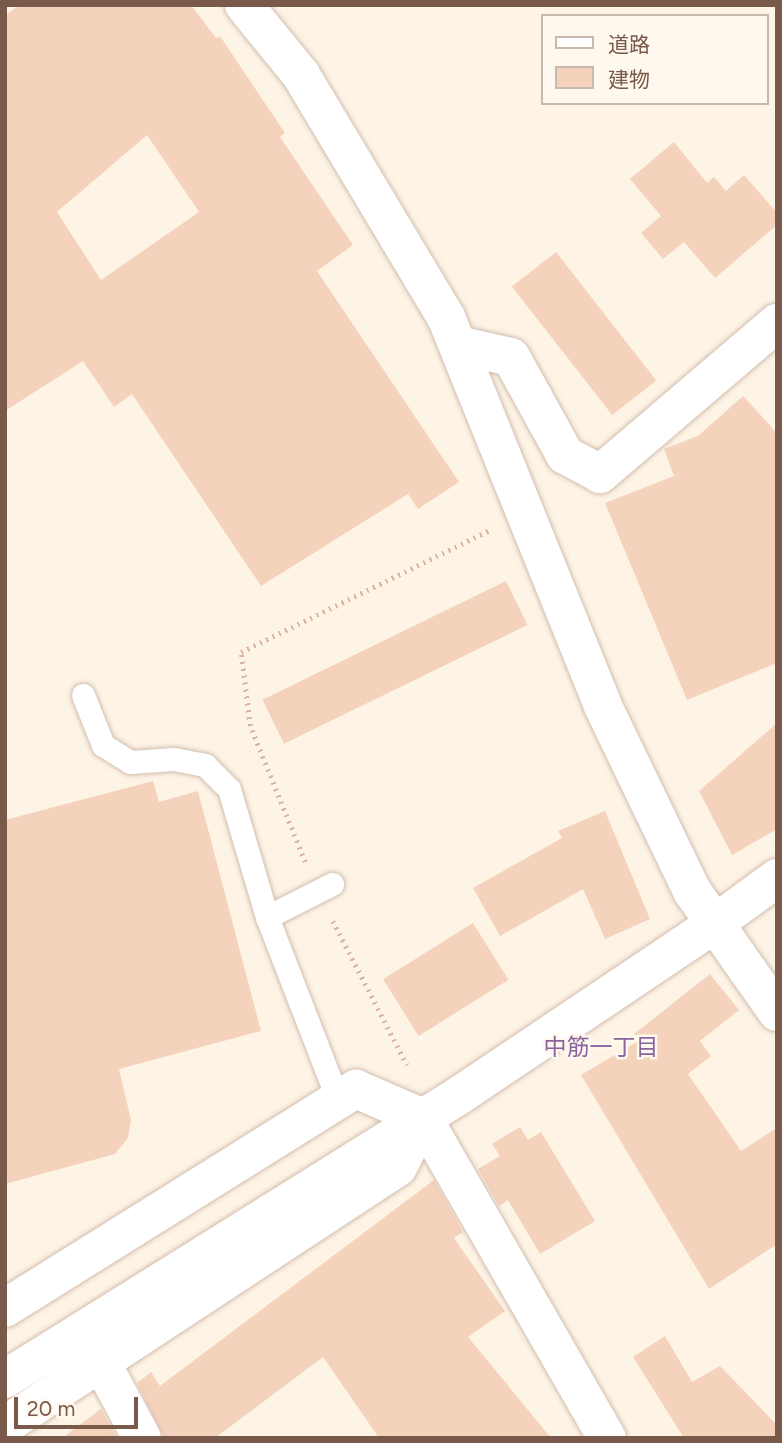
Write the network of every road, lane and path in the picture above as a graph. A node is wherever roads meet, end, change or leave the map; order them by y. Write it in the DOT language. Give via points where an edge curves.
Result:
graph roads {
  1 [pos="244,5"];
  2 [pos="777,323"];
  3 [pos="458,345"];
  4 [pos="503,524"];
  5 [pos="83,695"];
  6 [pos="777,878"];
  7 [pos="325,887"];
  8 [pos="267,917"];
  9 [pos="714,923"];
  10 [pos="777,1012"];
  11 [pos="409,1070"];
  12 [pos="338,1100"];
  13 [pos="424,1118"];
  14 [pos="5,1308"];
  15 [pos="101,1363"];
  16 [pos="5,1378"];
  17 [pos="5,1425"];
  18 [pos="142,1438"];
  19 [pos="607,1438"];
  1 -- 3 [label="street" via="300,75 446,317"];
  2 -- 3 [label="street" via="600,474 565,455 511,357"];
  3 -- 9 [label="street" via="602,704 692,891"];
  4 -- 7 [label="path" via="241,652 250,726"];
  5 -- 8 [label="lane" via="103,745 130,762 174,759 205,765 229,789"];
  6 -- 9 [label="street"];
  7 -- 8 [label="lane"];
  7 -- 11 [label="path"];
  8 -- 12 [label="lane"];
  9 -- 10 [label="street"];
  9 -- 13 [label="street"];
  12 -- 13 [label="street" via="356,1089"];
  12 -- 14 [label="street"];
  13 -- 15 [label="street" via="398,1167"];
  13 -- 16 [label="street"];
  13 -- 19 [label="street"];
  15 -- 17 [label="street"];
  15 -- 18 [label="street"];
}
